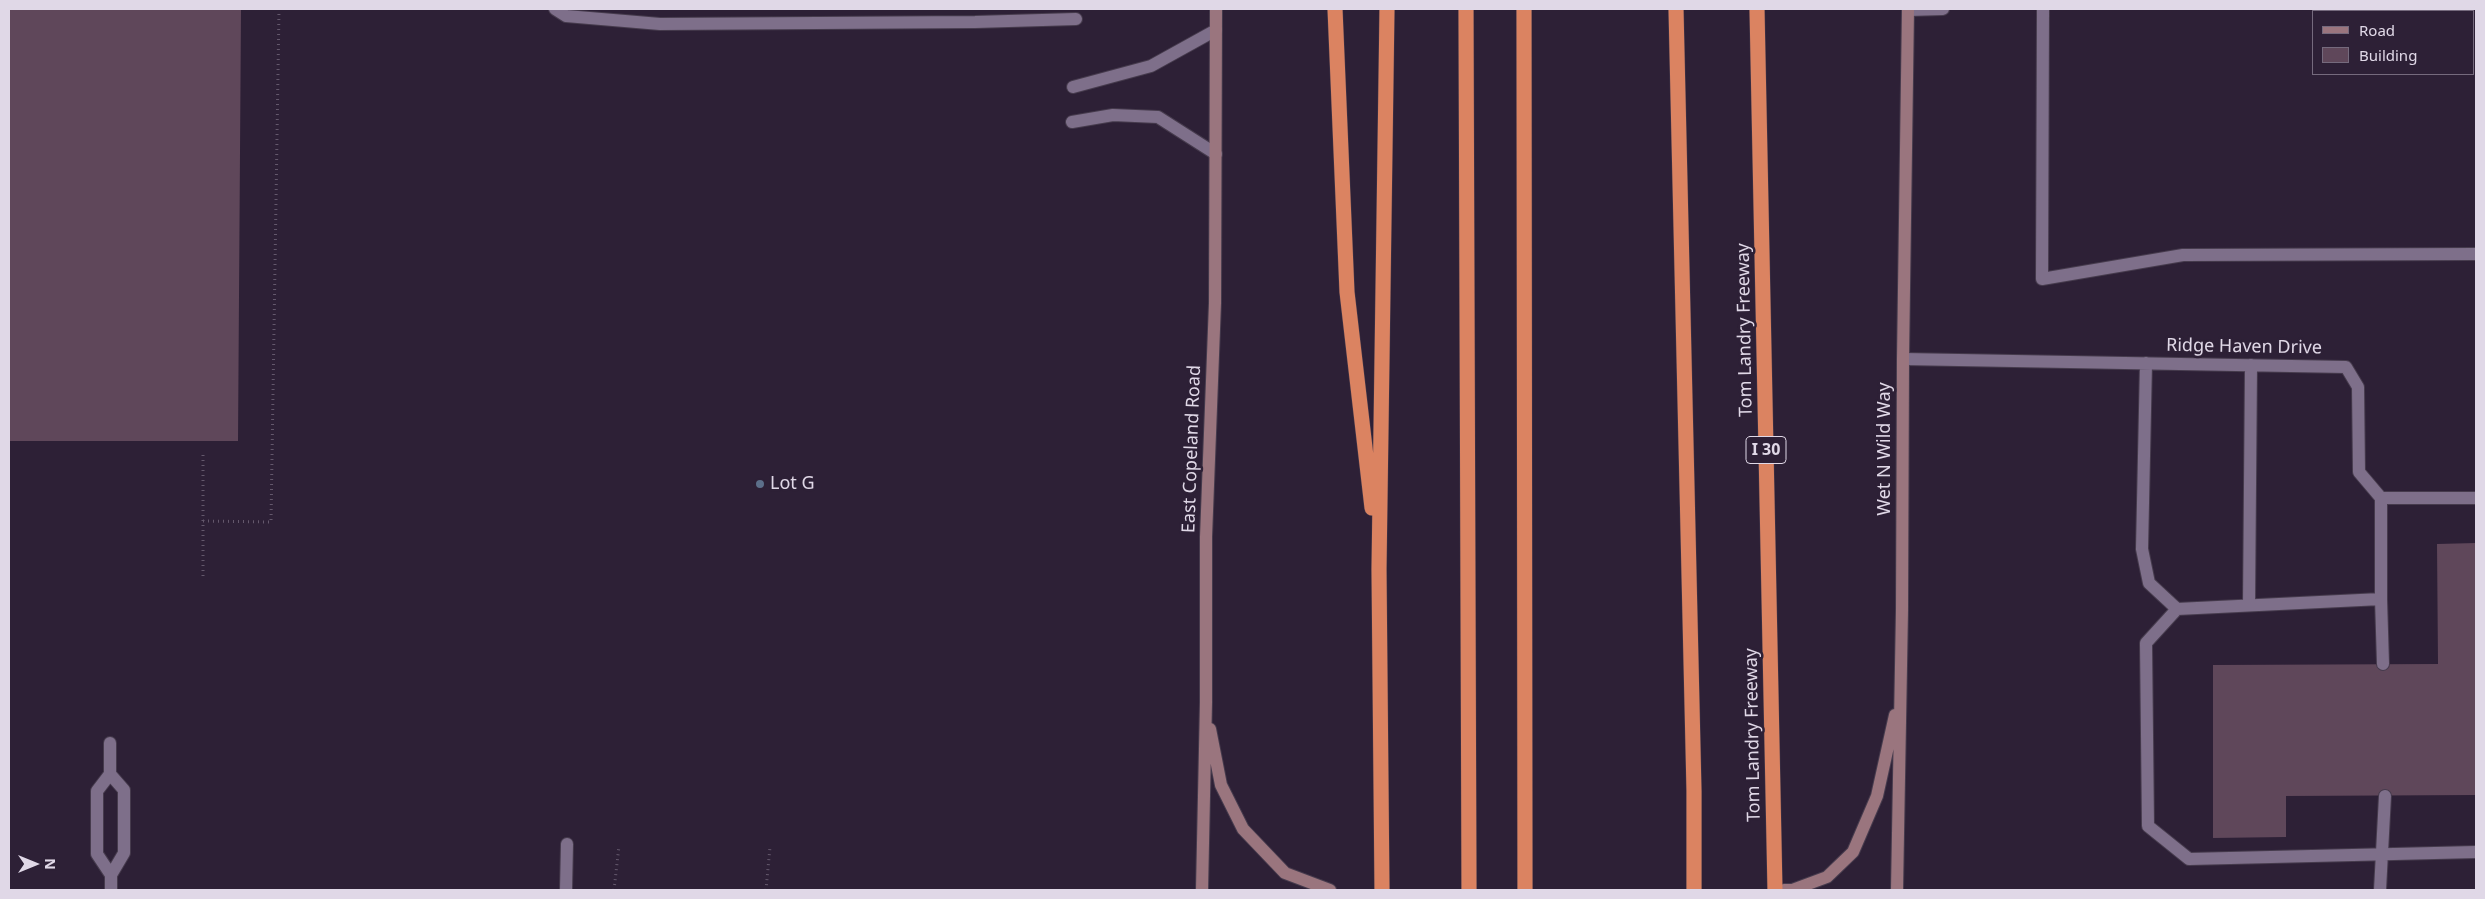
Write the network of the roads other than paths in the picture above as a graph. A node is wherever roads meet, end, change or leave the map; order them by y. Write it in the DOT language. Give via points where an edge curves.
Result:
graph roads {
  1 [pos="555,9"];
  2 [pos="1216,9"];
  3 [pos="1335,9"];
  4 [pos="1387,9"];
  5 [pos="1466,9"];
  6 [pos="1524,9"];
  7 [pos="1676,9"];
  8 [pos="1757,9"];
  9 [pos="1908,9"];
  10 [pos="1943,9"];
  11 [pos="2043,9"];
  12 [pos="1076,19"];
  13 [pos="1216,30"];
  14 [pos="1073,87"];
  15 [pos="1072,122"];
  16 [pos="1216,154"];
  17 [pos="2476,254"];
  18 [pos="1903,358"];
  19 [pos="2146,363"];
  20 [pos="2251,365"];
  21 [pos="2381,498"];
  22 [pos="2476,498"];
  23 [pos="1379,569"];
  24 [pos="2381,599"];
  25 [pos="2249,605"];
  26 [pos="2178,609"];
  27 [pos="2383,664"];
  28 [pos="1901,689"];
  29 [pos="1206,702"];
  30 [pos="110,743"];
  31 [pos="110,774"];
  32 [pos="2385,796"];
  33 [pos="567,844"];
  34 [pos="2476,852"];
  35 [pos="2381,854"];
  36 [pos="111,875"];
  37 [pos="111,890"];
  38 [pos="566,890"];
  39 [pos="1202,890"];
  40 [pos="1330,890"];
  41 [pos="1382,890"];
  42 [pos="1468,890"];
  43 [pos="1525,890"];
  44 [pos="1694,890"];
  45 [pos="1775,890"];
  46 [pos="1784,890"];
  47 [pos="1897,890"];
  48 [pos="2380,890"];
  1 -- 12 [label="lane" via="566,16 660,24"];
  2 -- 13 [label="main road, East Copeland Road"];
  3 -- 23 [label="highway" via="1347,292"];
  4 -- 23 [label="highway"];
  5 -- 42 [label="highway"];
  6 -- 43 [label="highway"];
  7 -- 44 [label="highway"];
  8 -- 45 [label="highway, Tom Landry Freeway / I 30"];
  9 -- 10 [label="lane"];
  9 -- 18 [label="main road, Wet N Wild Way"];
  11 -- 17 [label="lane" via="2042,279 2183,255"];
  13 -- 14 [label="lane" via="1150,66"];
  13 -- 16 [label="main road, East Copeland Road"];
  15 -- 16 [label="lane" via="1114,115 1158,117"];
  16 -- 29 [label="main road, East Copeland Road" via="1215,303 1206,538"];
  18 -- 19 [label="lane, Ridge Haven Drive"];
  18 -- 28 [label="main road, Wet N Wild Way"];
  19 -- 20 [label="lane, Ridge Haven Drive"];
  19 -- 26 [label="lane" via="2142,549 2149,584"];
  20 -- 21 [label="lane, Ridge Haven Drive" via="2346,367 2358,387 2359,472"];
  20 -- 25 [label="lane"];
  21 -- 22 [label="lane"];
  21 -- 24 [label="lane"];
  23 -- 41 [label="highway"];
  24 -- 25 [label="lane"];
  24 -- 27 [label="lane"];
  25 -- 26 [label="lane"];
  26 -- 35 [label="lane" via="2146,643 2148,826 2189,859"];
  28 -- 46 [label="main road" via="1877,796 1853,852 1827,877"];
  28 -- 47 [label="main road, Wet N Wild Way"];
  29 -- 39 [label="main road, East Copeland Road"];
  29 -- 40 [label="main road" via="1220,785 1243,829 1284,872"];
  30 -- 31 [label="lane"];
  31 -- 36 [label="lane" via="97,791 97,854"];
  31 -- 36 [label="lane" via="124,790 124,853"];
  32 -- 35 [label="lane"];
  33 -- 38 [label="lane"];
  34 -- 35 [label="lane"];
  35 -- 48 [label="lane"];
  36 -- 37 [label="lane"];
}
